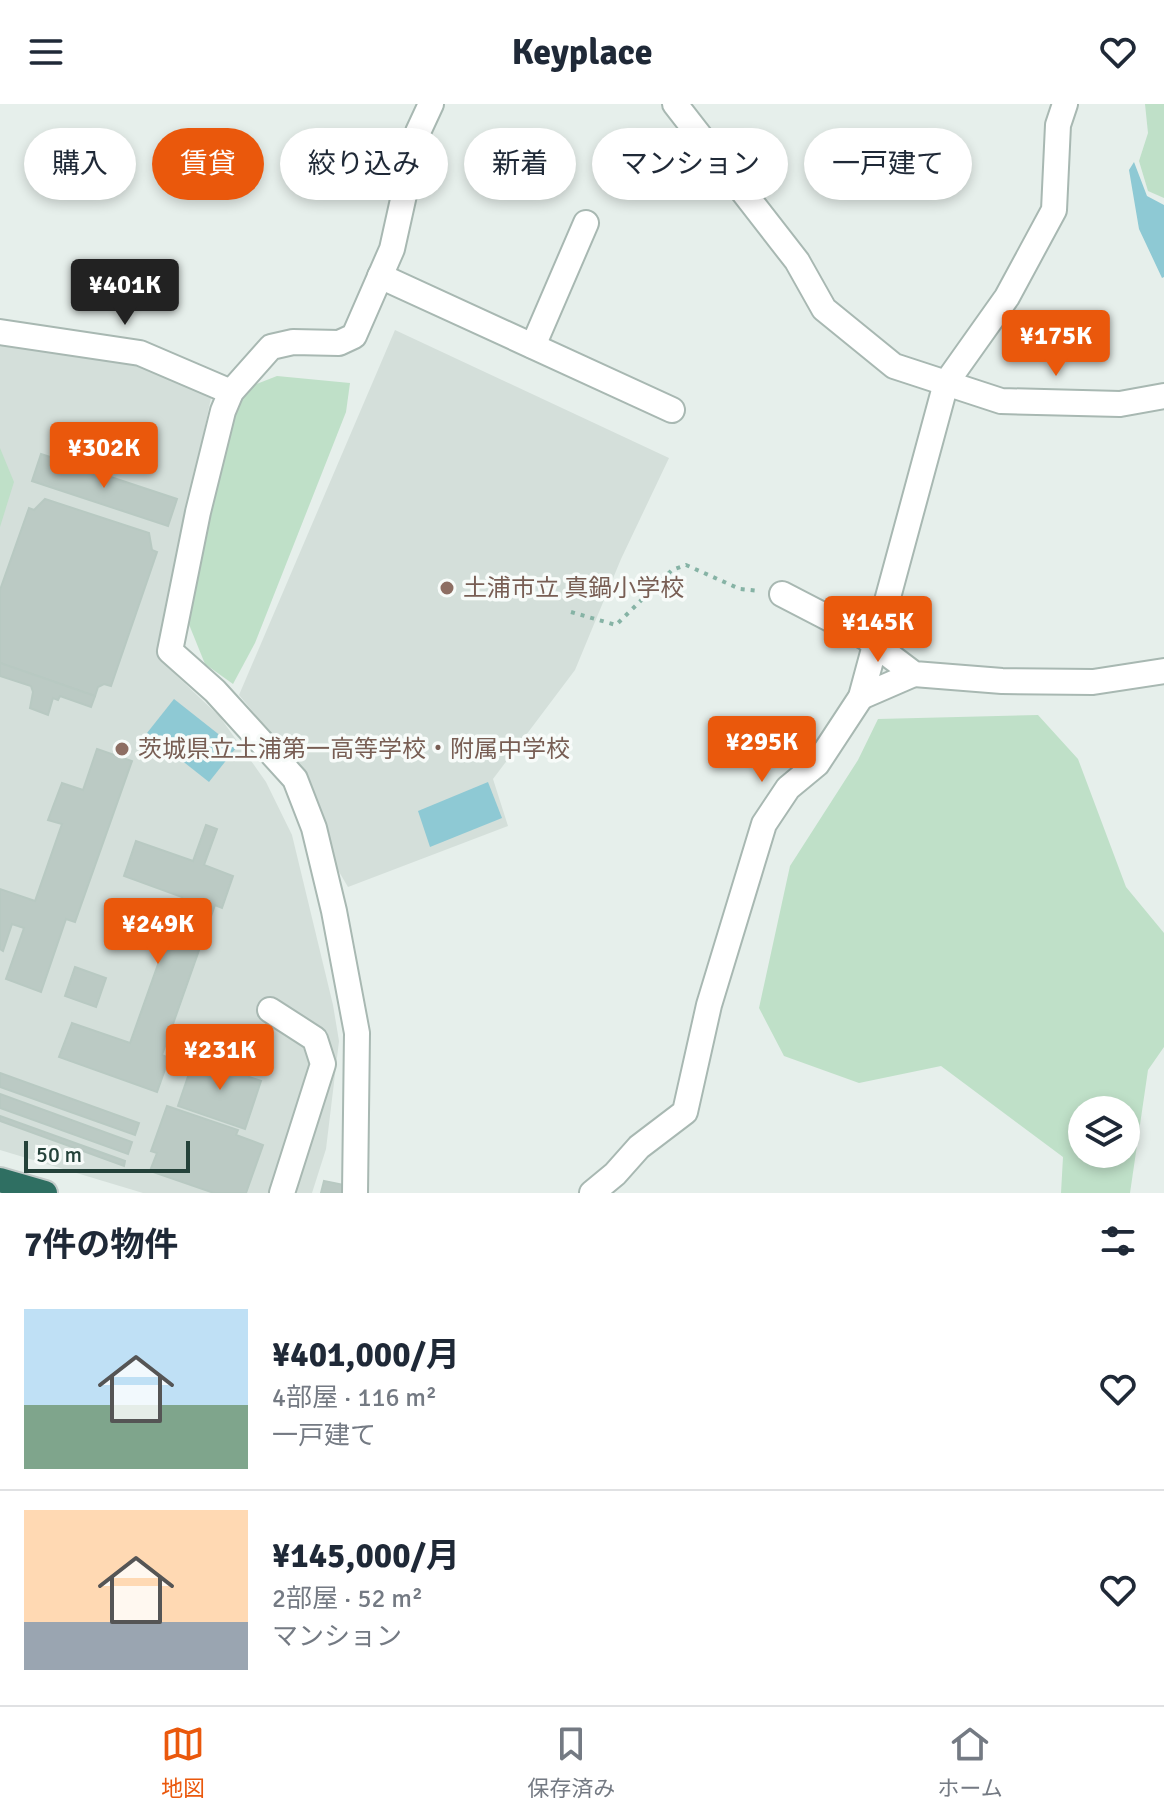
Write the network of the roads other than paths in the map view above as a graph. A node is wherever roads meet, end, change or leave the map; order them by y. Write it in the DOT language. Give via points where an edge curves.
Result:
graph roads {
  1 [pos="431,104"];
  2 [pos="675,104"];
  3 [pos="1065,104"];
  4 [pos="586,223"];
  5 [pos="380,276"];
  6 [pos="0,332"];
  7 [pos="533,346"];
  8 [pos="946,383"];
  9 [pos="231,392"];
  10 [pos="1164,396"];
  11 [pos="672,410"];
  12 [pos="782,594"];
  13 [pos="874,644"];
  14 [pos="1164,671"];
  15 [pos="914,674"];
  16 [pos="861,697"];
  17 [pos="270,1010"];
  18 [pos="0,1180"];
  19 [pos="45,1193"];
  20 [pos="282,1193"];
  21 [pos="355,1193"];
  22 [pos="592,1193"];
  1 -- 5 [label="street" via="418,132 392,249"];
  2 -- 8 [label="street" via="797,261 824,309 894,366"];
  3 -- 8 [label="street" via="1058,125 1054,210 1007,297"];
  4 -- 7 [label="street"];
  5 -- 7 [label="street"];
  5 -- 9 [label="street" via="354,336 339,343 271,347"];
  6 -- 9 [label="street" via="140,353"];
  7 -- 11 [label="street"];
  8 -- 10 [label="street" via="1001,401 1120,404"];
  8 -- 13 [label="street"];
  9 -- 21 [label="street" via="198,512 170,651 224,700 295,779 314,828 357,1033"];
  12 -- 13 [label="street"];
  13 -- 15 [label="street"];
  13 -- 16 [label="street"];
  14 -- 15 [label="street" via="1093,682"];
  15 -- 16 [label="street"];
  16 -- 22 [label="street" via="817,764 788,788 764,824 709,1005 685,1112"];
  17 -- 20 [label="street" via="315,1039 323,1064"];
  18 -- 19 [label="highway"];
}
